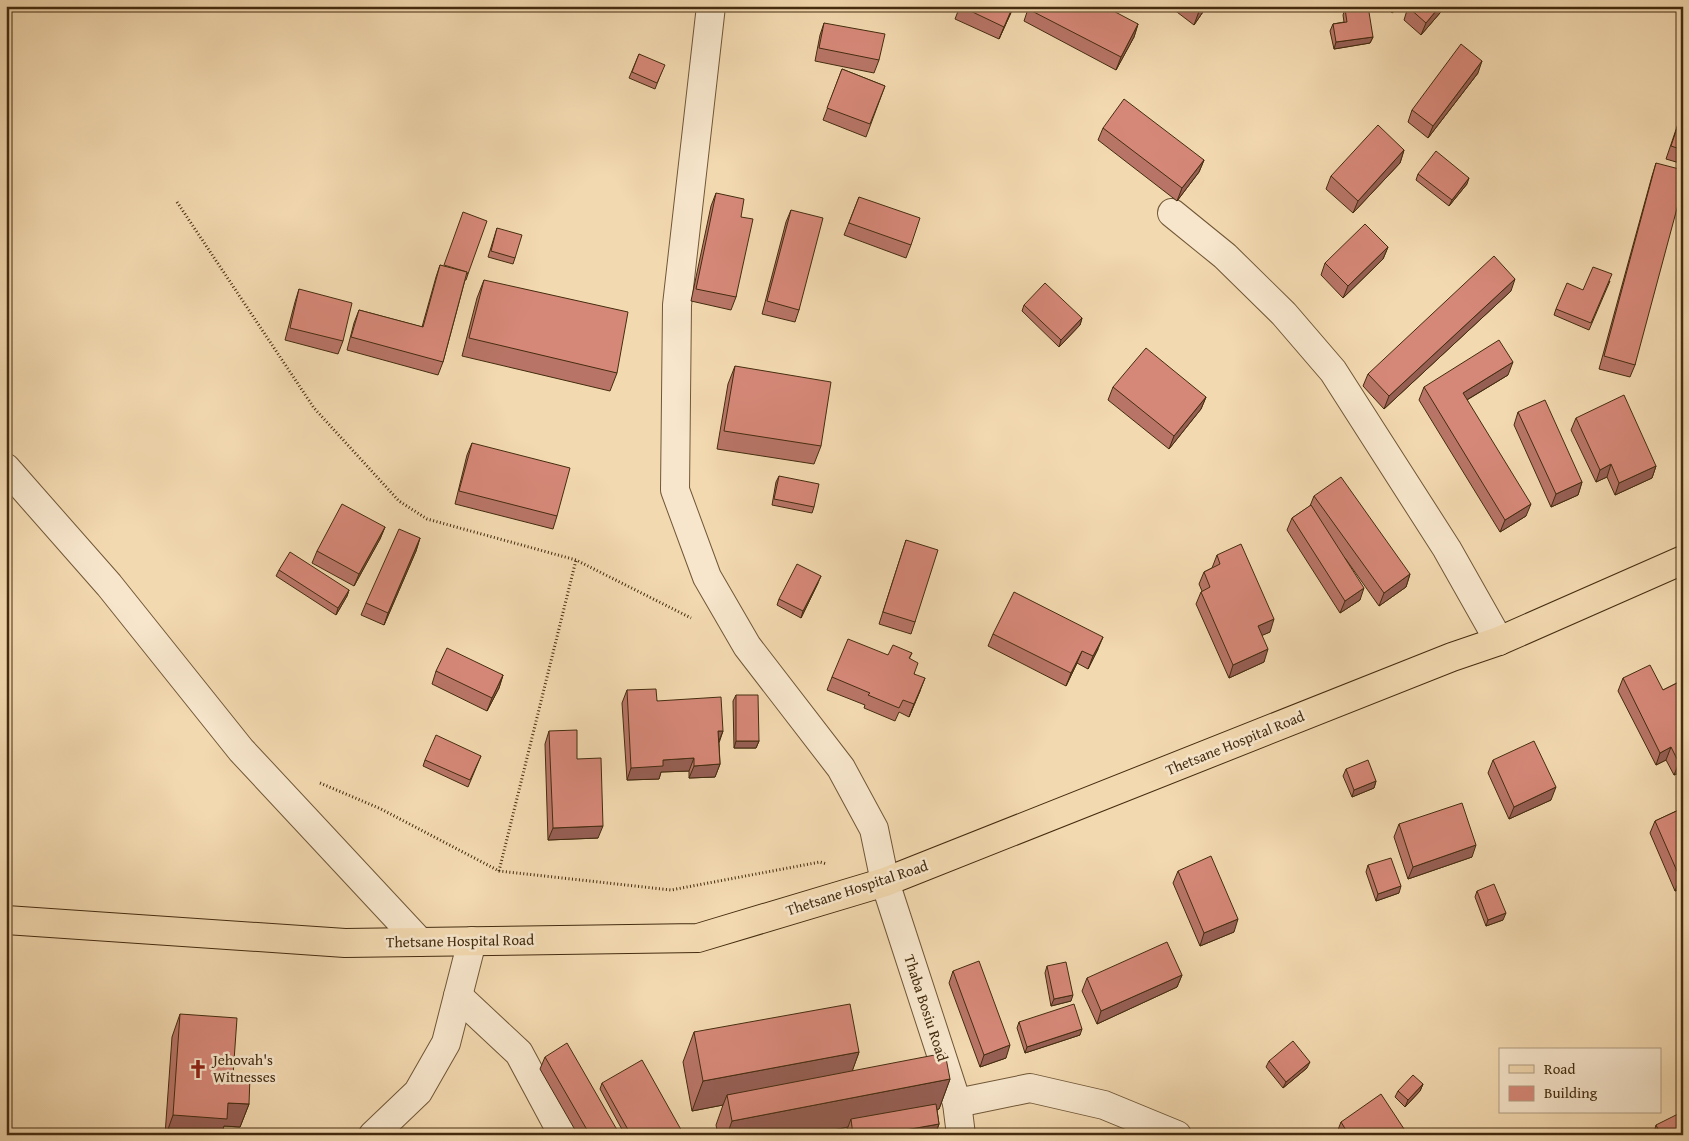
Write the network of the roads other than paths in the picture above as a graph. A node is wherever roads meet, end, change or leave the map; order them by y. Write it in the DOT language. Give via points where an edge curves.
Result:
graph roads {
  1 [pos="711,6"];
  2 [pos="1172,213"];
  3 [pos="6,468"];
  4 [pos="1683,560"];
  5 [pos="1499,641"];
  6 [pos="885,882"];
  7 [pos="6,920"];
  8 [pos="472,941"];
  9 [pos="420,942"];
  10 [pos="458,996"];
  11 [pos="956,1103"];
  12 [pos="373,1135"];
  13 [pos="563,1135"];
  14 [pos="961,1135"];
  15 [pos="1177,1135"];
  1 -- 6 [label="street, Thaba Bosiu Road" via="677,305 675,490 707,577 747,646 841,768 874,829"];
  2 -- 5 [label="street" via="1225,256 1271,301 1332,371 1447,549"];
  3 -- 9 [label="street" via="109,585 241,750"];
  4 -- 5 [label="main road, Thetsane Hospital Road"];
  5 -- 6 [label="main road, Thetsane Hospital Road"];
  6 -- 8 [label="main road, Thetsane Hospital Road" via="698,938"];
  6 -- 11 [label="street, Thaba Bosiu Road"];
  7 -- 9 [label="main road, Thetsane Hospital Road" via="345,943"];
  8 -- 9 [label="main road, Thetsane Hospital Road"];
  8 -- 10 [label="street"];
  10 -- 12 [label="street" via="446,1043 418,1092"];
  10 -- 13 [label="street" via="519,1052"];
  11 -- 14 [label="street, Thaba Bosiu Road"];
  11 -- 15 [label="street" via="1030,1088 1104,1105"];
}
